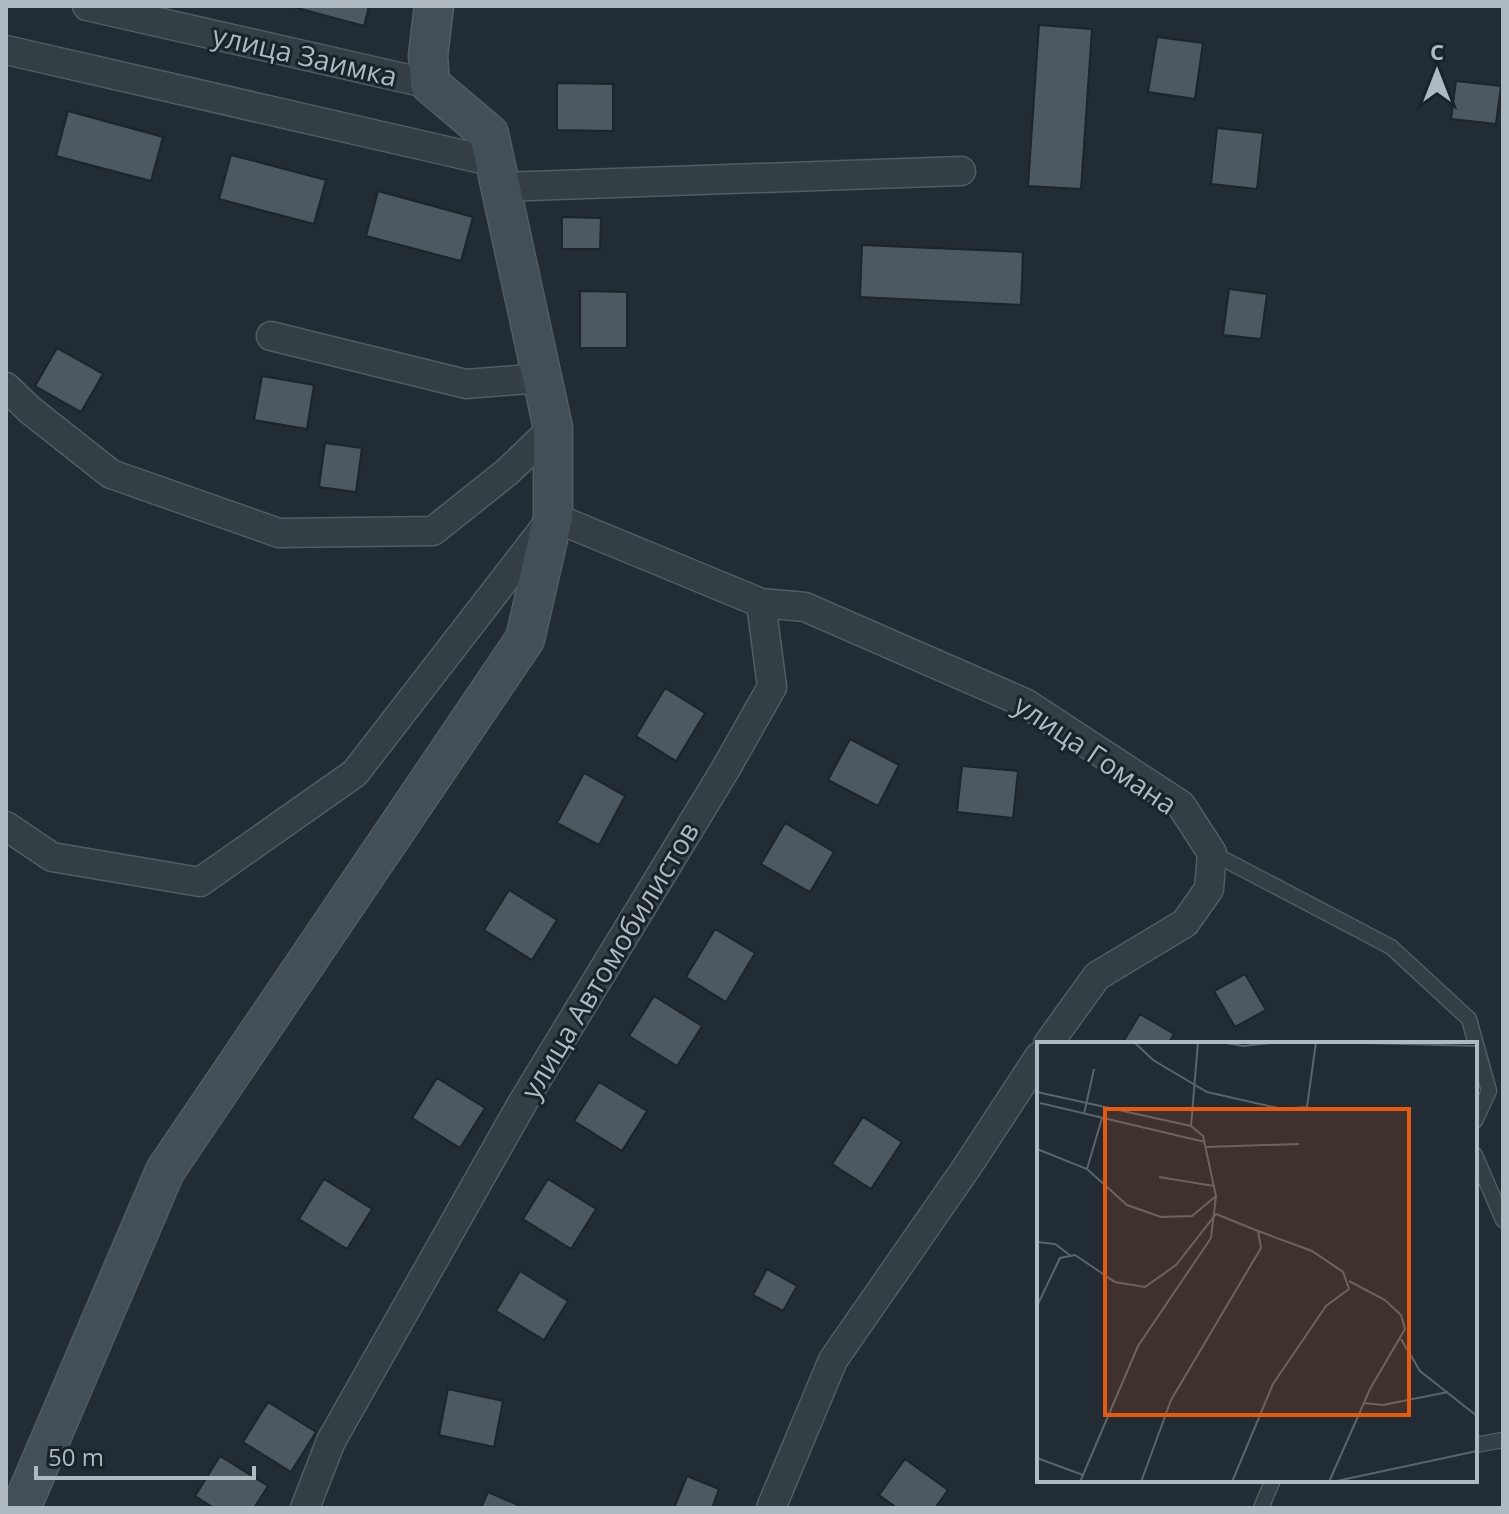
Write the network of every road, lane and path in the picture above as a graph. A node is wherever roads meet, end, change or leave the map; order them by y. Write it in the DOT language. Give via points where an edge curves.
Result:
graph roads {
  1 [pos="87,6"];
  2 [pos="434,6"];
  3 [pos="6,50"];
  4 [pos="430,84"];
  5 [pos="495,161"];
  6 [pos="961,171"];
  7 [pos="271,336"];
  8 [pos="542,378"];
  9 [pos="6,387"];
  10 [pos="553,428"];
  11 [pos="553,517"];
  12 [pos="761,603"];
  13 [pos="6,826"];
  14 [pos="1212,853"];
  15 [pos="1049,1042"];
  16 [pos="1475,1042"];
  17 [pos="1477,1048"];
  18 [pos="1037,1060"];
  19 [pos="1477,1117"];
  20 [pos="1477,1160"];
  21 [pos="1503,1220"];
  22 [pos="1503,1440"];
  23 [pos="1477,1445"];
  24 [pos="1272,1482"];
  25 [pos="21,1508"];
  26 [pos="305,1508"];
  27 [pos="771,1508"];
  28 [pos="1261,1508"];
  1 -- 4 [label="street, улица Заимка"];
  2 -- 4 [label="street"];
  3 -- 5 [label="street"];
  4 -- 5 [label="street"];
  5 -- 6 [label="street"];
  5 -- 8 [label="street"];
  7 -- 8 [label="street" via="466,384"];
  8 -- 10 [label="street"];
  9 -- 10 [label="street" via="111,474 279,533 433,531"];
  10 -- 11 [label="street"];
  11 -- 12 [label="street"];
  11 -- 13 [label="street" via="355,773 200,882 52,857"];
  11 -- 25 [label="street" via="525,639 165,1171"];
  12 -- 14 [label="street, улица Гомана" via="805,607 1025,703 1181,805"];
  12 -- 26 [label="street, улица Автомобилистов" via="772,687 515,1116 331,1441"];
  14 -- 15 [label="street" via="1209,889 1185,923 1097,976"];
  14 -- 16 [label="lane" via="1391,947 1469,1019"];
  17 -- 19 [label="lane" via="1489,1091"];
  18 -- 27 [label="street" via="833,1360"];
  20 -- 21 [label="lane"];
  22 -- 23 [label="lane"];
  24 -- 28 [label="lane"];
}
